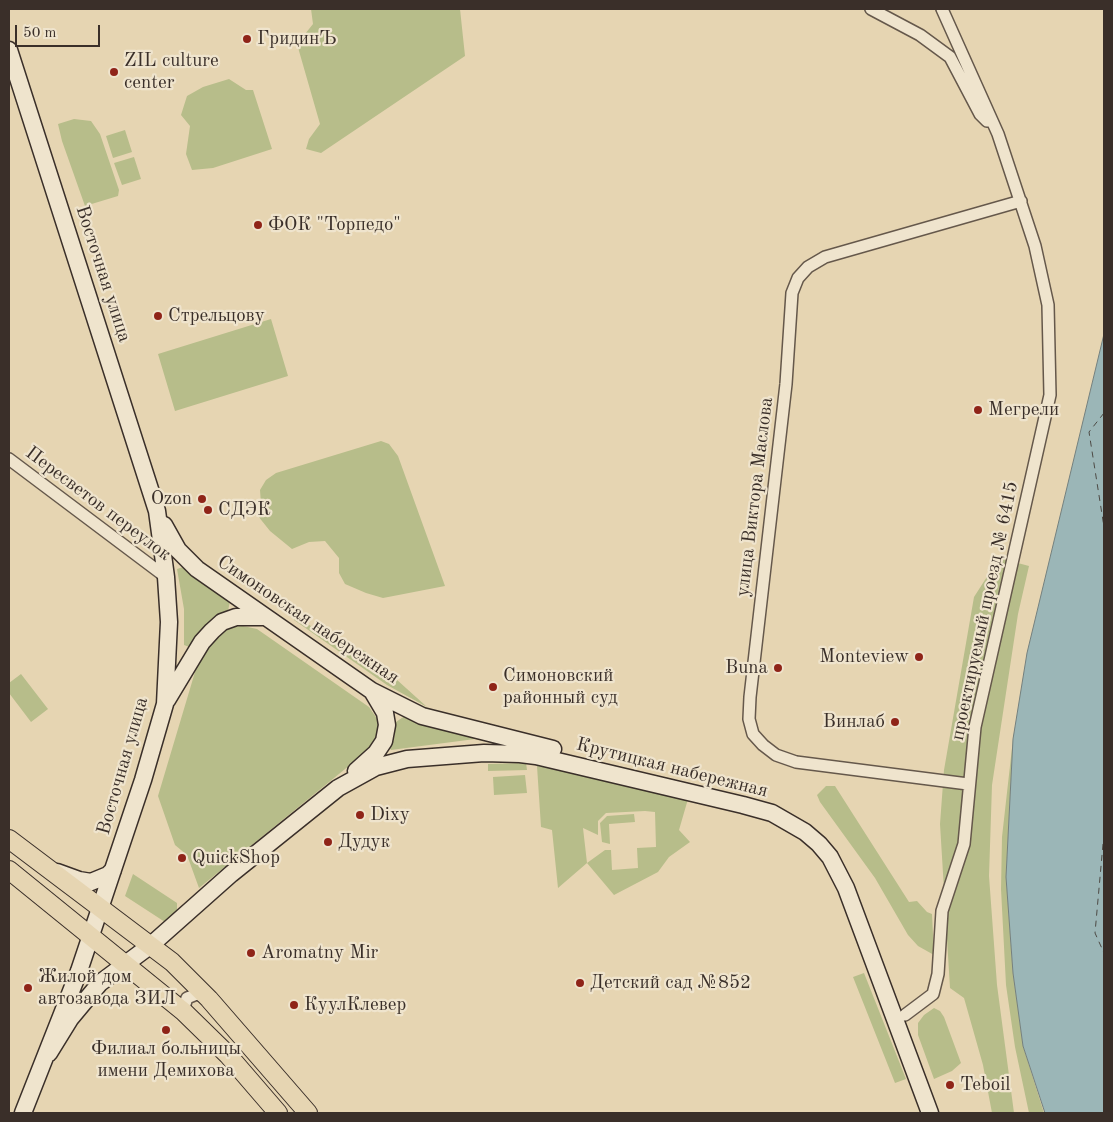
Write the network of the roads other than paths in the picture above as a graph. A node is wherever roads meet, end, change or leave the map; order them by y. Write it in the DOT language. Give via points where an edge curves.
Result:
graph roads {
  1 [pos="871,9"];
  2 [pos="942,9"];
  3 [pos="9,50"];
  4 [pos="998,134"];
  5 [pos="1021,201"];
  6 [pos="9,459"];
  7 [pos="157,511"];
  8 [pos="178,550"];
  9 [pos="166,576"];
  10 [pos="265,616"];
  11 [pos="372,691"];
  12 [pos="165,704"];
  13 [pos="537,745"];
  14 [pos="968,784"];
  15 [pos="338,788"];
  16 [pos="9,839"];
  17 [pos="48,868"];
  18 [pos="9,870"];
  19 [pos="113,870"];
  20 [pos="100,908"];
  21 [pos="90,937"];
  22 [pos="150,945"];
  23 [pos="125,965"];
  24 [pos="209,999"];
  25 [pos="189,1017"];
  26 [pos="900,1017"];
  27 [pos="49,1052"];
  28 [pos="23,1113"];
  29 [pos="278,1113"];
  30 [pos="308,1113"];
  31 [pos="930,1113"];
  32 [pos="940,1113"];
  1 -- 4 [label="street" via="920,35 950,56 980,114"];
  2 -- 4 [label="street, проектируемый проезд № 6415"];
  3 -- 7 [label="main road, Восточная улица"];
  4 -- 5 [label="street, проектируемый проезд № 6415"];
  5 -- 14 [label="street, проектируемый проезд № 6415" via="1048,305 1050,395 975,727"];
  5 -- 14 [label="street, улица Виктора Маслова" via="839,252 808,267 798,278 792,293 786,384 750,697 749,719 753,734 776,755 796,762"];
  6 -- 9 [label="street, Пересветов переулок"];
  7 -- 8 [label="main road, Восточная улица"];
  7 -- 9 [label="main road, Восточная улица"];
  8 -- 10 [label="main road, Симоновская набережная" via="197,569"];
  9 -- 12 [label="main road, Восточная улица" via="169,622"];
  10 -- 11 [label="main road, Симоновская набережная"];
  10 -- 12 [label="main road" via="236,617 212,630"];
  11 -- 13 [label="main road, Симоновская набережная" via="422,716"];
  11 -- 15 [label="main road" via="385,713 384,741 376,753"];
  12 -- 19 [label="main road, Восточная улица"];
  13 -- 26 [label="main road, Крутицкая набережная" via="744,794 777,804 810,823 838,851 854,882"];
  14 -- 26 [label="street, проектируемый проезд № 6415" via="964,844 942,912 938,974 933,994"];
  15 -- 22 [label="main road" via="231,874"];
  15 -- 26 [label="main road, Крутицкая набережная" via="392,762 484,753 536,756 772,813 805,832 830,857"];
  16 -- 17 [label="main road"];
  17 -- 19 [label="main road" via="90,882"];
  17 -- 20 [label="main road"];
  18 -- 21 [label="main road"];
  19 -- 20 [label="main road, Восточная улица"];
  20 -- 21 [label="main road, Восточная улица"];
  20 -- 22 [label="main road"];
  21 -- 23 [label="main road"];
  21 -- 27 [label="main road, Восточная улица"];
  22 -- 23 [label="main road"];
  22 -- 24 [label="main road"];
  23 -- 25 [label="main road"];
  23 -- 27 [label="main road" via="88,996"];
  24 -- 25 [label="street" via="197,994 187,998 184,1007"];
  24 -- 30 [label="main road"];
  25 -- 29 [label="main road" via="228,1055"];
  26 -- 31 [label="main road, Крутицкая набережная"];
  26 -- 32 [label="main road, Крутицкая набережная"];
  27 -- 28 [label="main road"];
}
